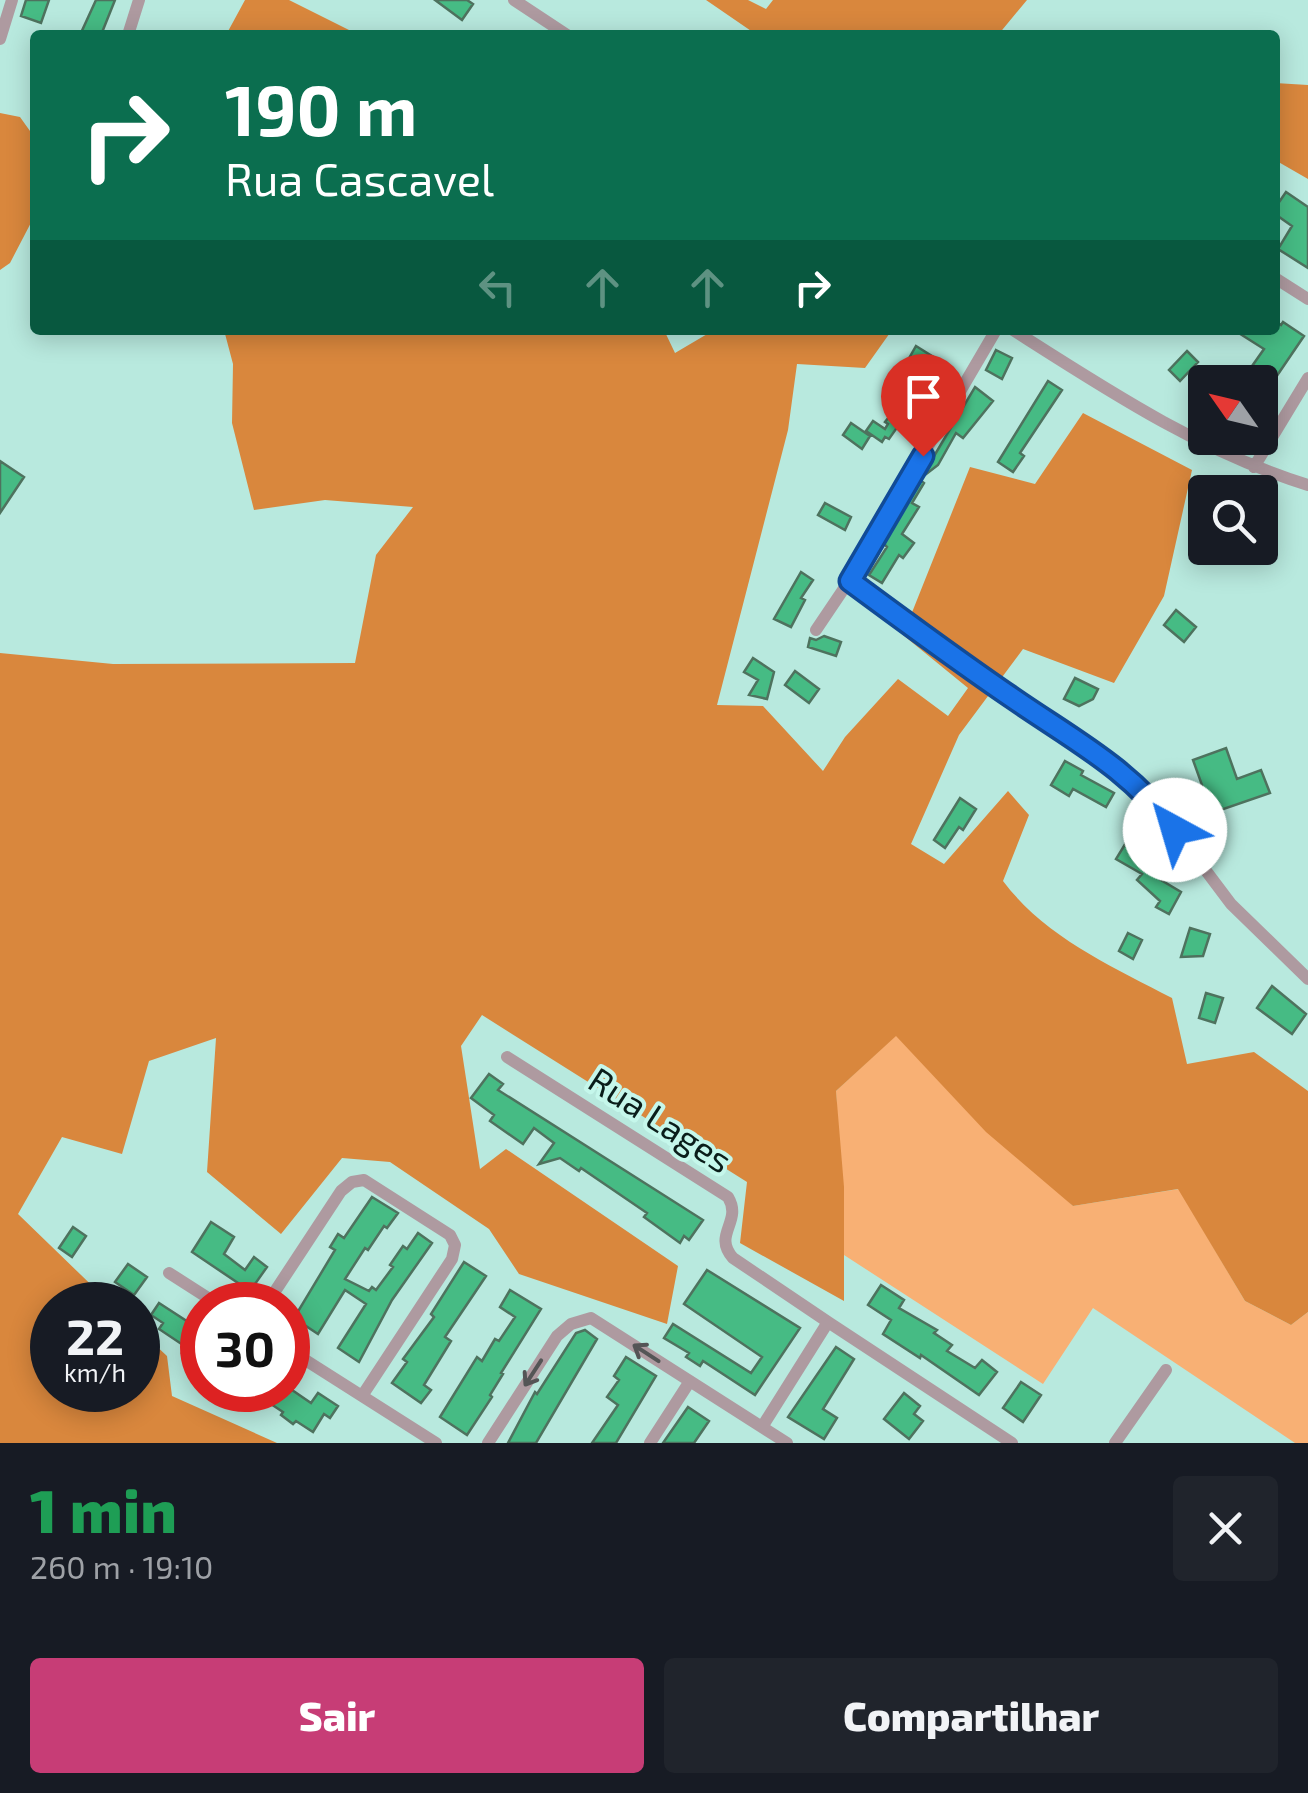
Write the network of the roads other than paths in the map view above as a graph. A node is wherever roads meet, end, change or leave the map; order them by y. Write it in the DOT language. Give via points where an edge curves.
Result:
graph roads {
  1 [pos="12,0"];
  2 [pos="140,0"];
  3 [pos="514,0"];
  4 [pos="130,30"];
  5 [pos="559,30"];
  6 [pos="0,38"];
  7 [pos="1280,281"];
  8 [pos="1308,299"];
  9 [pos="993,335"];
  10 [pos="1021,335"];
  11 [pos="1308,378"];
  12 [pos="1254,467"];
  13 [pos="1308,485"];
  14 [pos="850,581"];
  15 [pos="816,630"];
  16 [pos="1308,979"];
  17 [pos="507,1056"];
  18 [pos="169,1273"];
  19 [pos="183,1282"];
  20 [pos="281,1282"];
  21 [pos="828,1322"];
  22 [pos="310,1362"];
  23 [pos="1166,1370"];
  24 [pos="690,1381"];
  25 [pos="362,1396"];
  26 [pos="762,1427"];
  27 [pos="436,1443"];
  28 [pos="488,1443"];
  29 [pos="650,1443"];
  30 [pos="787,1443"];
  31 [pos="1012,1443"];
  32 [pos="1115,1443"];
  1 -- 6 [label="street"];
  2 -- 4 [label="street"];
  3 -- 5 [label="street"];
  7 -- 8 [label="street"];
  9 -- 14 [label="street"];
  10 -- 12 [label="street" via="1192,439"];
  11 -- 12 [label="street"];
  12 -- 13 [label="street"];
  14 -- 15 [label="street"];
  14 -- 16 [label="street" via="1132,780 1231,904"];
  17 -- 21 [label="street, Rua Lages" via="728,1197 733,1213 726,1250"];
  18 -- 19 [label="street"];
  20 -- 25 [label="street" via="352,1182 364,1180 450,1236 452,1258"];
  21 -- 26 [label="street"];
  21 -- 31 [label="street"];
  22 -- 25 [label="street"];
  23 -- 32 [label="street"];
  24 -- 26 [label="street"];
  24 -- 28 [label="street, one-way" via="591,1318 571,1324"];
  24 -- 29 [label="street"];
  25 -- 27 [label="street"];
  26 -- 30 [label="street"];
}
